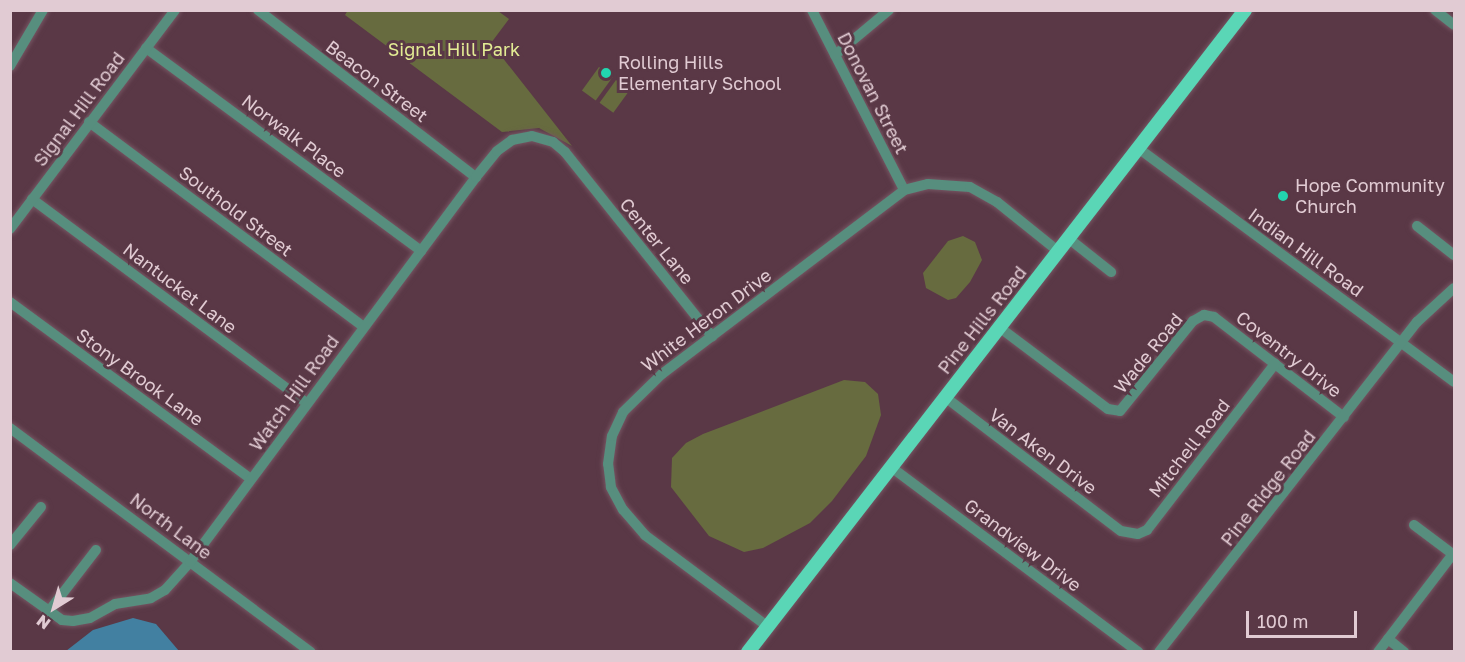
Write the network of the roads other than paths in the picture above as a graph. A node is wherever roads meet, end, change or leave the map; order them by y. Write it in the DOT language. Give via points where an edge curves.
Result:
graph roads {
  1 [pos="43,10"];
  2 [pos="175,10"];
  3 [pos="258,10"];
  4 [pos="812,10"];
  5 [pos="889,10"];
  6 [pos="1245,10"];
  7 [pos="1435,10"];
  8 [pos="1455,25"];
  9 [pos="147,48"];
  10 [pos="835,55"];
  11 [pos="10,66"];
  12 [pos="89,122"];
  13 [pos="1138,148"];
  14 [pos="576,166"];
  15 [pos="476,177"];
  16 [pos="904,190"];
  17 [pos="32,199"];
  18 [pos="1417,226"];
  19 [pos="10,229"];
  20 [pos="1068,238"];
  21 [pos="421,251"];
  22 [pos="1058,251"];
  23 [pos="1455,255"];
  24 [pos="1111,272"];
  25 [pos="1455,288"];
  26 [pos="10,302"];
  27 [pos="1214,317"];
  28 [pos="363,326"];
  29 [pos="999,327"];
  30 [pos="712,336"];
  31 [pos="1401,343"];
  32 [pos="1275,364"];
  33 [pos="1455,382"];
  34 [pos="945,397"];
  35 [pos="307,403"];
  36 [pos="1344,417"];
  37 [pos="10,428"];
  38 [pos="891,467"];
  39 [pos="251,479"];
  40 [pos="41,507"];
  41 [pos="1414,525"];
  42 [pos="1121,531"];
  43 [pos="10,545"];
  44 [pos="96,550"];
  45 [pos="1454,555"];
  46 [pos="190,562"];
  47 [pos="10,583"];
  48 [pos="49,611"];
  49 [pos="767,626"];
  50 [pos="1388,639"];
  51 [pos="311,651"];
  52 [pos="748,651"];
  53 [pos="1137,651"];
  54 [pos="1159,651"];
  55 [pos="1378,651"];
  56 [pos="1404,651"];
  1 -- 11 [label="street"];
  2 -- 9 [label="street, Signal Hill Road"];
  3 -- 15 [label="street, Beacon Street"];
  4 -- 10 [label="street, Donovan Street"];
  5 -- 10 [label="street"];
  6 -- 13 [label="main road, Pine Hills Road"];
  7 -- 8 [label="street"];
  9 -- 12 [label="street, Signal Hill Road"];
  9 -- 21 [label="street, Norwalk Place"];
  10 -- 16 [label="street, Donovan Street"];
  12 -- 17 [label="street, Signal Hill Road"];
  12 -- 28 [label="street, Southold Street"];
  13 -- 20 [label="main road, Pine Hills Road"];
  13 -- 31 [label="street, Indian Hill Road"];
  14 -- 15 [label="street, Watch Hill Road" via="553,142 532,136 512,140 497,151"];
  14 -- 30 [label="street, Center Lane"];
  15 -- 21 [label="street, Watch Hill Road"];
  16 -- 22 [label="street, White Heron Drive" via="939,183 970,187 997,202"];
  16 -- 30 [label="street, White Heron Drive"];
  17 -- 19 [label="street, Signal Hill Road"];
  17 -- 35 [label="street, Nantucket Lane"];
  18 -- 23 [label="street"];
  20 -- 22 [label="main road, Pine Hills Road"];
  20 -- 24 [label="street"];
  21 -- 28 [label="street, Watch Hill Road"];
  22 -- 29 [label="main road, Pine Hills Road"];
  25 -- 31 [label="street, Pine Ridge Road"];
  26 -- 39 [label="street, Stony Brook Lane"];
  27 -- 29 [label="street, Wade Road" via="1204,315 1193,321 1120,411 1108,410"];
  27 -- 32 [label="street, Coventry Drive"];
  28 -- 35 [label="street, Watch Hill Road"];
  29 -- 34 [label="main road, Pine Hills Road"];
  30 -- 49 [label="street, White Heron Drive" via="643,390 623,412 610,445 610,487 623,510 645,535"];
  31 -- 33 [label="street, Indian Hill Road"];
  31 -- 36 [label="street, Pine Ridge Road"];
  32 -- 36 [label="street, Coventry Drive"];
  32 -- 42 [label="street, Mitchell Road" via="1147,530 1131,535"];
  34 -- 38 [label="main road, Pine Hills Road"];
  34 -- 42 [label="street, Van Aken Drive"];
  35 -- 39 [label="street, Watch Hill Road"];
  36 -- 54 [label="street, Pine Ridge Road"];
  37 -- 46 [label="street, North Lane"];
  38 -- 49 [label="main road, Pine Hills Road"];
  38 -- 53 [label="street, Grandview Drive"];
  39 -- 46 [label="street, Watch Hill Road"];
  40 -- 43 [label="street"];
  41 -- 45 [label="street"];
  44 -- 48 [label="street"];
  45 -- 50 [label="street"];
  46 -- 48 [label="street, Watch Hill Road" via="165,590 151,598 115,604 90,618 73,621"];
  46 -- 51 [label="street, North Lane"];
  47 -- 48 [label="street, Watch Hill Road"];
  49 -- 52 [label="main road, Pine Hills Road"];
  50 -- 55 [label="street"];
  50 -- 56 [label="street"];
}
